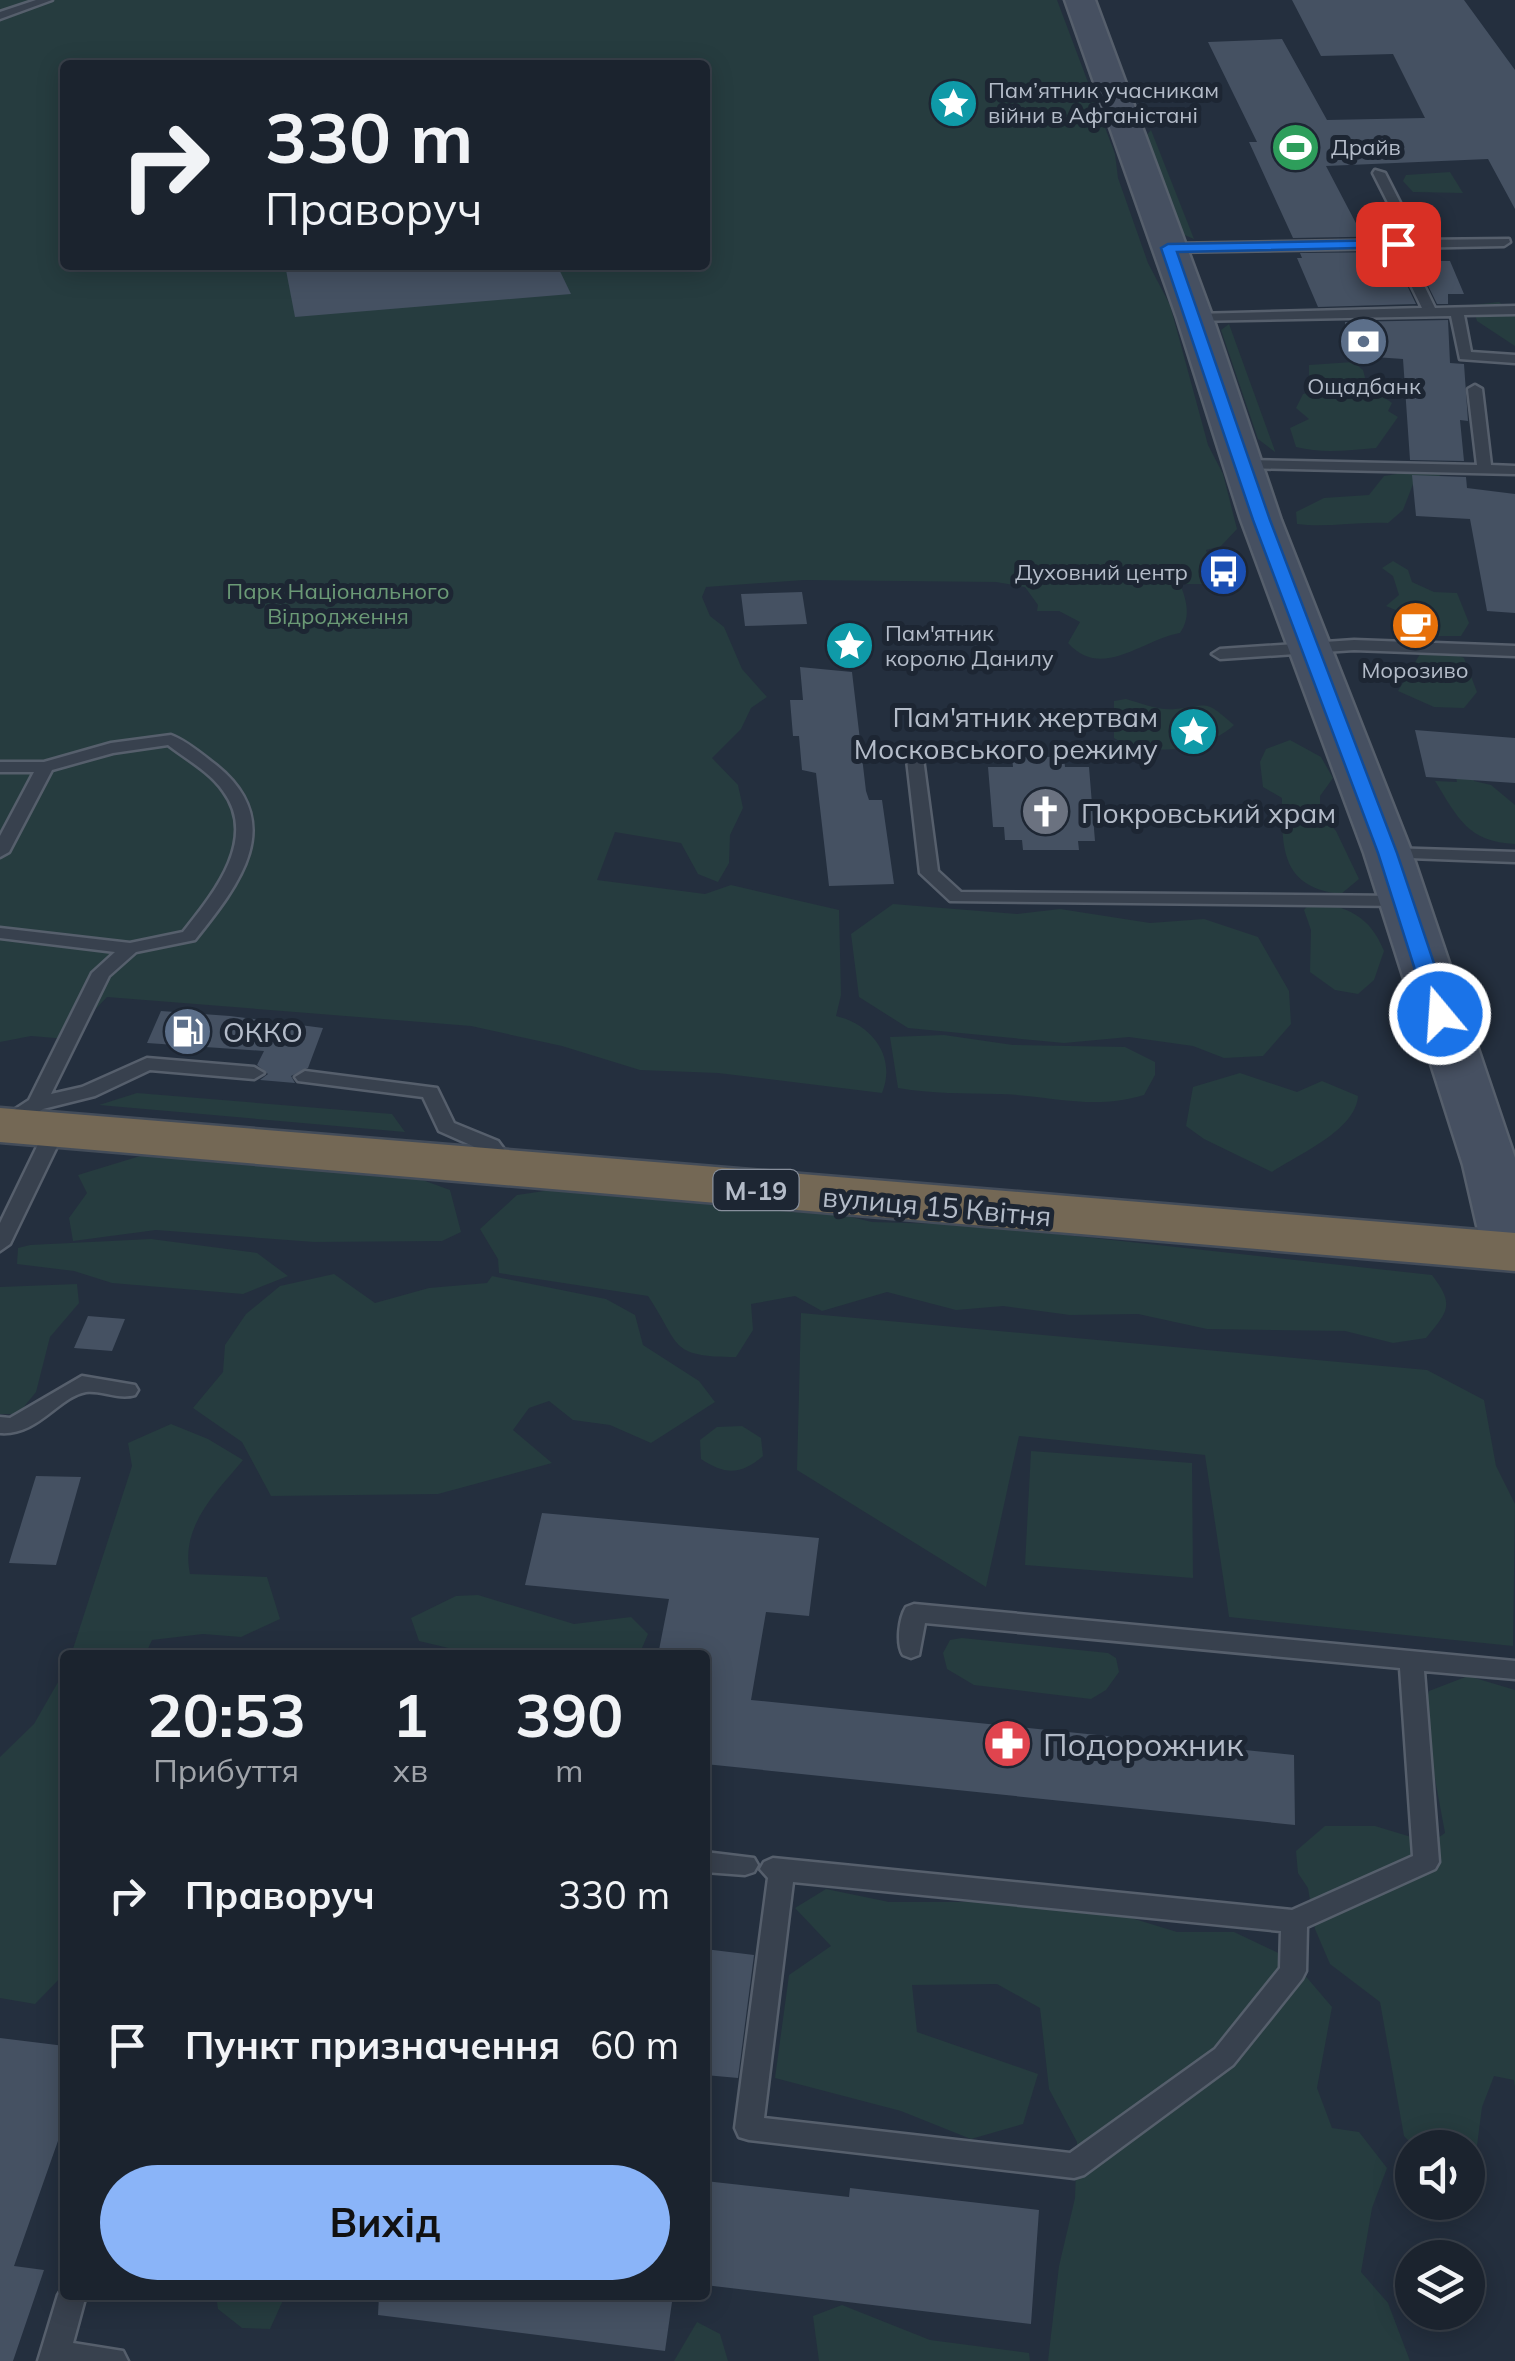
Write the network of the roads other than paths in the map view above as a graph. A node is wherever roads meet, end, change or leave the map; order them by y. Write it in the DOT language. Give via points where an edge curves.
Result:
graph roads {
  1 [pos="22,0"];
  2 [pos="47,0"];
  3 [pos="1080,0"];
  4 [pos="0,7"];
  5 [pos="0,16"];
  6 [pos="1378,173"];
  7 [pos="1504,242"];
  8 [pos="1398,244"];
  9 [pos="1415,244"];
  10 [pos="1168,248"];
  11 [pos="1515,310"];
  12 [pos="1431,312"];
  13 [pos="1457,312"];
  14 [pos="1195,318"];
  15 [pos="1515,359"];
  16 [pos="1475,389"];
  17 [pos="1243,464"];
  18 [pos="1484,467"];
  19 [pos="1515,470"];
  20 [pos="1312,646"];
  21 [pos="1515,651"];
  22 [pos="1220,654"];
  23 [pos="914,752"];
  24 [pos="46,767"];
  25 [pos="0,768"];
  26 [pos="0,852"];
  27 [pos="1388,853"];
  28 [pos="1515,857"];
  29 [pos="1402,901"];
  30 [pos="0,933"];
  31 [pos="130,948"];
  32 [pos="254,1073"];
  33 [pos="304,1077"];
  34 [pos="24,1121"];
  35 [pos="508,1168"];
  36 [pos="0,1244"];
  37 [pos="1513,1252"];
  38 [pos="128,1390"];
  39 [pos="0,1425"];
  40 [pos="911,1649"];
  41 [pos="1411,1660"];
  42 [pos="1515,1670"];
  43 [pos="710,1862"];
  44 [pos="744,1865"];
  45 [pos="1294,1921"];
  46 [pos="71,2300"];
  47 [pos="54,2358"];
  48 [pos="114,2361"];
  1 -- 4 [label="lane"];
  2 -- 5 [label="lane"];
  3 -- 10 [label="main road" via="1140,120"];
  6 -- 9 [label="lane"];
  7 -- 9 [label="lane"];
  8 -- 9 [label="lane"];
  8 -- 10 [label="lane"];
  8 -- 12 [label="lane"];
  10 -- 14 [label="main road"];
  11 -- 13 [label="lane"];
  12 -- 13 [label="lane"];
  12 -- 14 [label="lane"];
  13 -- 15 [label="lane" via="1465,356"];
  14 -- 17 [label="main road"];
  16 -- 18 [label="lane"];
  17 -- 18 [label="lane"];
  17 -- 20 [label="main road"];
  18 -- 19 [label="lane"];
  20 -- 21 [label="lane"];
  20 -- 22 [label="lane"];
  20 -- 27 [label="main road"];
  23 -- 29 [label="lane" via="928,872 956,897"];
  24 -- 25 [label="lane"];
  24 -- 26 [label="lane"];
  24 -- 31 [label="lane" via="171,740 233,790 248,832 239,864 214,906 189,936"];
  27 -- 28 [label="lane"];
  27 -- 29 [label="main road"];
  29 -- 37 [label="main road"];
  30 -- 31 [label="lane"];
  31 -- 34 [label="lane" via="101,974"];
  32 -- 34 [label="lane" via="147,1064"];
  33 -- 35 [label="lane" via="430,1092 446,1128 491,1146"];
  34 -- 35 [label="highway, вулиця 15 Квітня / М-19"];
  34 -- 36 [label="lane"];
  35 -- 37 [label="highway, вулиця 15 Квітня / М-19"];
  38 -- 39 [label="lane" via="82,1384 13,1426"];
  40 -- 41 [label="lane" via="914,1613"];
  41 -- 42 [label="lane"];
  41 -- 45 [label="lane" via="1426,1862"];
  43 -- 44 [label="lane"];
  45 -- 45 [label="lane" via="1293,1971 1224,2058 1074,2166 748,2128 777,1870"];
  46 -- 47 [label="lane"];
  47 -- 48 [label="lane"];
}
